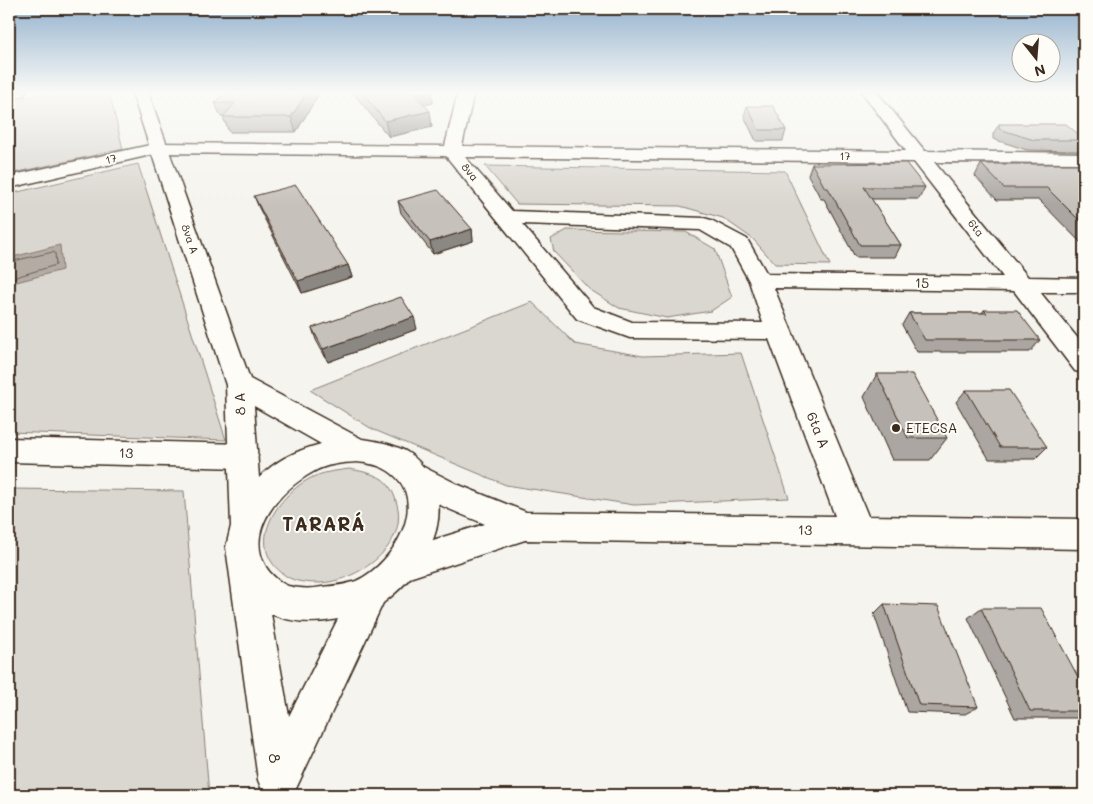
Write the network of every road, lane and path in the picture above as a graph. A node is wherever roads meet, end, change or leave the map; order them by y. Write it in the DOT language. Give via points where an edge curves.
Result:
graph roads {
  1 [pos="153,130"];
  2 [pos="457,130"];
  3 [pos="898,130"];
  4 [pos="159,148"];
  5 [pos="452,152"];
  6 [pos="919,156"];
  7 [pos="1084,158"];
  8 [pos="9,182"];
  9 [pos="506,217"];
  10 [pos="760,281"];
  11 [pos="1021,284"];
  12 [pos="1084,285"];
  13 [pos="778,330"];
  14 [pos="1084,364"];
  15 [pos="240,385"];
  16 [pos="9,450"];
  17 [pos="357,450"];
  18 [pos="243,456"];
  19 [pos="412,474"];
  20 [pos="525,526"];
  21 [pos="858,530"];
  22 [pos="1084,534"];
  23 [pos="245,543"];
  24 [pos="403,564"];
  25 [pos="370,591"];
  26 [pos="277,788"];
  1 -- 4 [label="street, 8va A"];
  2 -- 5 [label="street, 8va"];
  3 -- 6 [label="street, 6ta"];
  4 -- 5 [label="street, 17"];
  4 -- 8 [label="street, 17"];
  4 -- 15 [label="street, 8va A"];
  5 -- 6 [label="street, 17"];
  5 -- 9 [label="street, 8va"];
  6 -- 7 [label="street, 17"];
  6 -- 11 [label="street, 6ta"];
  9 -- 10 [label="street, 6ta A" via="704,224 739,244"];
  9 -- 13 [label="street, 8va" via="585,313 630,330"];
  10 -- 11 [label="street, 15"];
  10 -- 13 [label="street, 6ta A"];
  11 -- 12 [label="street, 15"];
  11 -- 14 [label="street, 6ta"];
  13 -- 21 [label="street, 6ta A"];
  15 -- 17 [label="street, 8 A"];
  15 -- 18 [label="street, 8 A"];
  16 -- 18 [label="street, 13"];
  17 -- 19 [label="street" via="378,453 397,461"];
  17 -- 23 [label="street" via="320,456 302,463 278,480 257,501"];
  18 -- 23 [label="street, 8 A"];
  19 -- 20 [label="street, 13" via="448,494"];
  19 -- 24 [label="street" via="422,493 424,516 418,540"];
  20 -- 21 [label="street, 13"];
  20 -- 24 [label="street, 13"];
  21 -- 22 [label="street, 13"];
  23 -- 25 [label="street" via="255,582 276,599 305,606 338,603"];
  23 -- 26 [label="street, 8"];
  24 -- 25 [label="street"];
  25 -- 26 [label="street, 8"];
}
